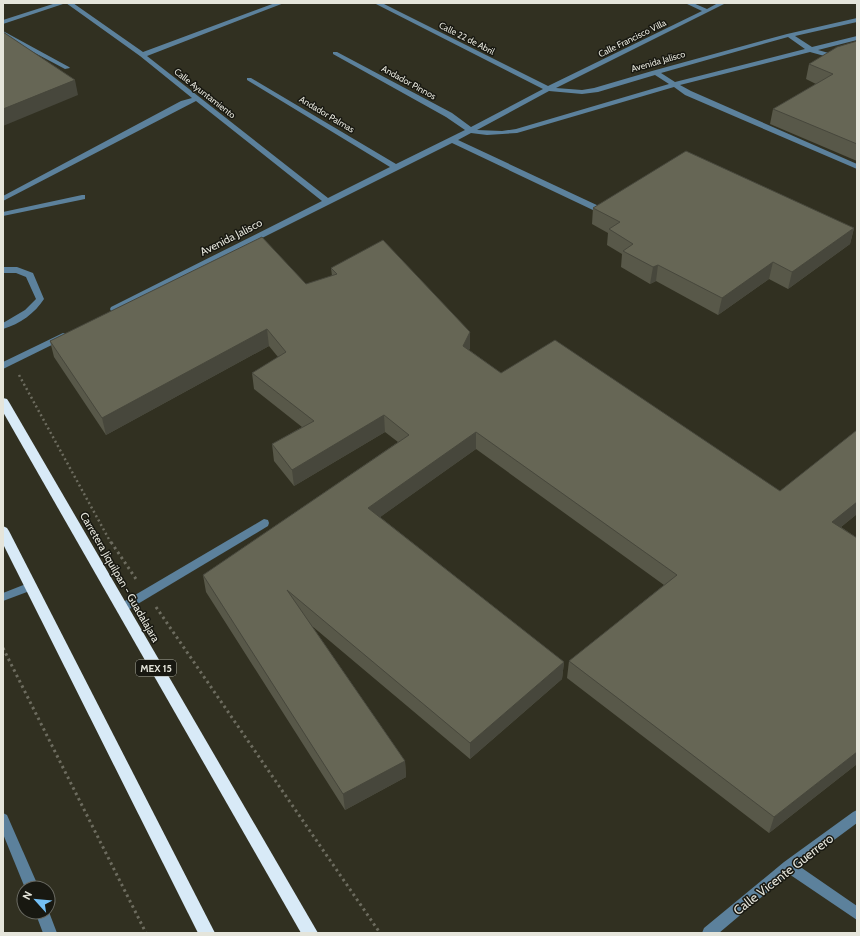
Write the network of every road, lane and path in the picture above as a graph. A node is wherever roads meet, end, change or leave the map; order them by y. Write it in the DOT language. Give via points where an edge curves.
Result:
graph roads {
  1 [pos="63,3"];
  2 [pos="69,3"];
  3 [pos="281,3"];
  4 [pos="377,3"];
  5 [pos="688,3"];
  6 [pos="724,3"];
  7 [pos="707,11"];
  8 [pos="857,20"];
  9 [pos="3,22"];
  10 [pos="3,33"];
  11 [pos="789,35"];
  12 [pos="857,38"];
  13 [pos="811,50"];
  14 [pos="335,53"];
  15 [pos="142,55"];
  16 [pos="857,62"];
  17 [pos="67,68"];
  18 [pos="654,72"];
  19 [pos="249,79"];
  20 [pos="673,85"];
  21 [pos="548,89"];
  22 [pos="197,98"];
  23 [pos="471,131"];
  24 [pos="452,140"];
  25 [pos="395,167"];
  26 [pos="857,167"];
  27 [pos="82,197"];
  28 [pos="3,199"];
  29 [pos="327,201"];
  30 [pos="598,209"];
  31 [pos="3,214"];
  32 [pos="3,270"];
  33 [pos="110,312"];
  34 [pos="3,326"];
  35 [pos="68,333"];
  36 [pos="12,362"];
  37 [pos="3,366"];
  38 [pos="3,402"];
  39 [pos="264,523"];
  40 [pos="3,531"];
  41 [pos="30,586"];
  42 [pos="147,594"];
  43 [pos="3,597"];
  44 [pos="122,608"];
  45 [pos="3,648"];
  46 [pos="857,816"];
  47 [pos="3,819"];
  48 [pos="789,866"];
  49 [pos="29,880"];
  50 [pos="857,914"];
  51 [pos="45,920"];
  52 [pos="50,933"];
  53 [pos="146,933"];
  54 [pos="207,933"];
  55 [pos="310,933"];
  56 [pos="380,933"];
  57 [pos="709,933"];
  1 -- 9 [label="street"];
  2 -- 15 [label="street, Calle Ayuntamiento"];
  3 -- 15 [label="street"];
  4 -- 21 [label="street, Calle 22 de Abril"];
  5 -- 7 [label="street"];
  6 -- 7 [label="street, Calle Francisco Villa"];
  7 -- 21 [label="street, Calle Francisco Villa"];
  8 -- 11 [label="street, Avenida Jalisco"];
  10 -- 17 [label="street"];
  11 -- 13 [label="street"];
  11 -- 18 [label="street, Avenida Jalisco"];
  12 -- 13 [label="street"];
  13 -- 16 [label="street"];
  13 -- 20 [label="street"];
  14 -- 23 [label="street, Andador Pinnos" via="449,115"];
  15 -- 22 [label="street, Calle Ayuntamiento"];
  18 -- 20 [label="street"];
  18 -- 21 [label="street, Avenida Jalisco" via="595,90 582,92"];
  19 -- 25 [label="street, Andador Palmas"];
  20 -- 23 [label="street" via="517,131"];
  20 -- 26 [label="street"];
  21 -- 23 [label="street, Avenida Jalisco"];
  22 -- 28 [label="street"];
  22 -- 29 [label="street, Calle Ayuntamiento"];
  23 -- 24 [label="street, Avenida Jalisco"];
  24 -- 25 [label="street, Avenida Jalisco"];
  24 -- 30 [label="street"];
  25 -- 29 [label="street, Avenida Jalisco"];
  27 -- 31 [label="street"];
  29 -- 33 [label="street, Avenida Jalisco"];
  32 -- 34 [label="street" via="17,270 30,275 40,299 24,316"];
  35 -- 36 [label="street"];
  36 -- 37 [label="street"];
  36 -- 42 [label="path" via="108,538"];
  38 -- 44 [label="highway, Carretera Jiquilpan - Guadalajara / MEX 15"];
  39 -- 42 [label="street"];
  40 -- 41 [label="highway"];
  41 -- 43 [label="street"];
  41 -- 54 [label="highway"];
  42 -- 44 [label="street"];
  42 -- 56 [label="path"];
  44 -- 55 [label="highway, Carretera Jiquilpan - Guadalajara / MEX 15"];
  45 -- 53 [label="path"];
  46 -- 48 [label="street, Calle Vicente Guerrero"];
  47 -- 49 [label="street"];
  48 -- 50 [label="street"];
  48 -- 57 [label="street, Calle Vicente Guerrero"];
  51 -- 52 [label="street"];
}
